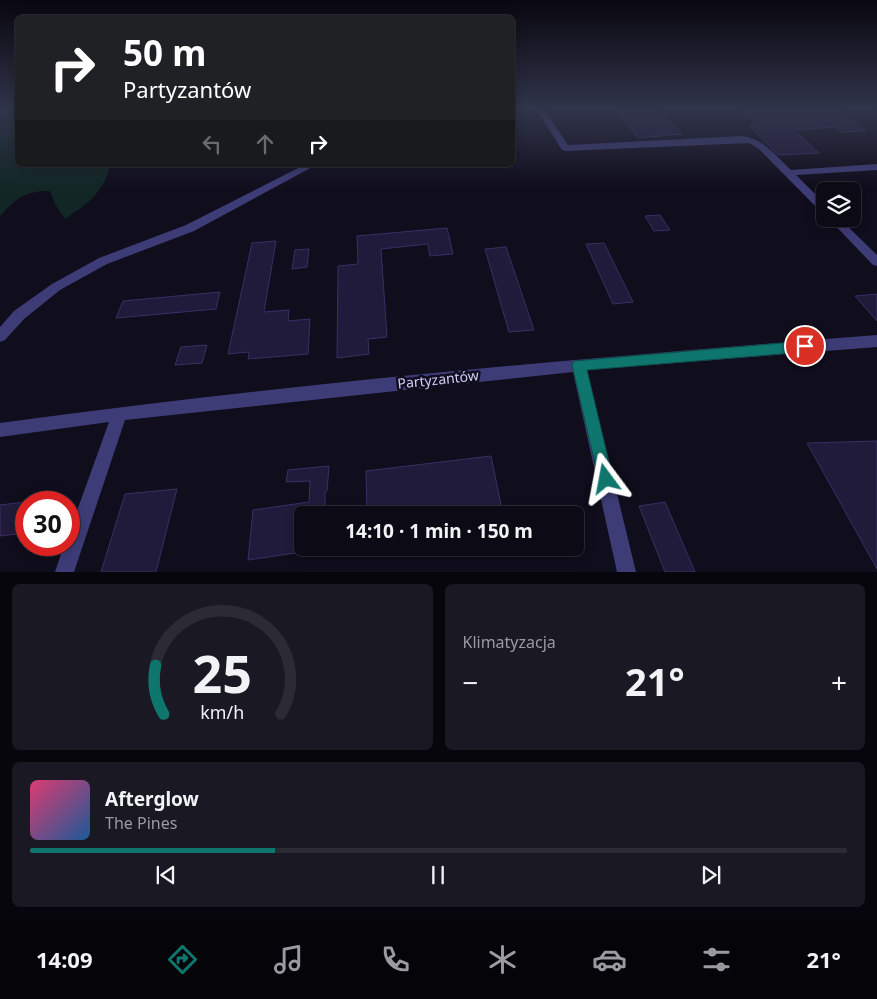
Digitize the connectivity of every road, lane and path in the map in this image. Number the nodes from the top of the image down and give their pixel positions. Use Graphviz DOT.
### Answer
graph roads {
  1 [pos="558,136"];
  2 [pos="307,167"];
  3 [pos="877,167"];
  4 [pos="788,173"];
  5 [pos="816,201"];
  6 [pos="842,227"];
  7 [pos="877,262"];
  8 [pos="0,336"];
  9 [pos="877,341"];
  10 [pos="579,365"];
  11 [pos="120,413"];
  12 [pos="0,430"];
  13 [pos="64,572"];
  14 [pos="627,572"];
  1 -- 4 [label="street"];
  2 -- 8 [label="street"];
  3 -- 4 [label="street"];
  4 -- 5 [label="street"];
  6 -- 7 [label="street"];
  9 -- 10 [label="street, Partyzantów"];
  10 -- 11 [label="street, Partyzantów"];
  10 -- 14 [label="street"];
  11 -- 12 [label="street, Partyzantów"];
  11 -- 13 [label="street"];
}
